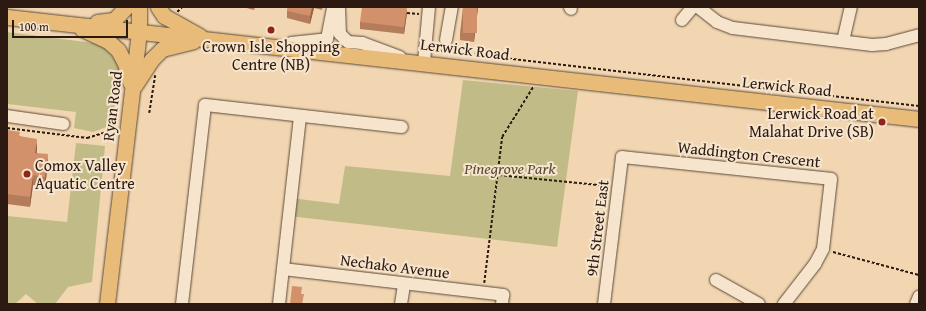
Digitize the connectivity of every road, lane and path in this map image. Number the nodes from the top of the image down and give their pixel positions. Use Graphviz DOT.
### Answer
graph roads {
  1 [pos="126,7"];
  2 [pos="139,7"];
  3 [pos="147,7"];
  4 [pos="158,7"];
  5 [pos="334,7"];
  6 [pos="340,7"];
  7 [pos="452,7"];
  8 [pos="693,7"];
  9 [pos="698,7"];
  10 [pos="851,7"];
  11 [pos="425,11"];
  12 [pos="399,12"];
  13 [pos="7,17"];
  14 [pos="682,20"];
  15 [pos="72,25"];
  16 [pos="139,31"];
  17 [pos="919,35"];
  18 [pos="204,38"];
  19 [pos="446,40"];
  20 [pos="843,41"];
  21 [pos="253,44"];
  22 [pos="420,57"];
  23 [pos="155,74"];
  24 [pos="533,87"];
  25 [pos="132,91"];
  26 [pos="919,106"];
  27 [pos="149,113"];
  28 [pos="7,116"];
  29 [pos="300,116"];
  30 [pos="919,118"];
  31 [pos="63,124"];
  32 [pos="402,127"];
  33 [pos="622,156"];
  34 [pos="498,175"];
  35 [pos="618,188"];
  36 [pos="823,249"];
  37 [pos="283,269"];
  38 [pos="919,275"];
  39 [pos="716,280"];
  40 [pos="404,284"];
  41 [pos="482,293"];
  42 [pos="919,297"];
  43 [pos="502,299"];
  44 [pos="107,304"];
  45 [pos="182,304"];
  46 [pos="279,304"];
  47 [pos="401,304"];
  48 [pos="604,304"];
  49 [pos="759,304"];
  50 [pos="784,304"];
  51 [pos="916,304"];
  1 -- 15 [label="main road"];
  2 -- 16 [label="main road, Ryan Road"];
  3 -- 16 [label="main road, Ryan Road"];
  4 -- 18 [label="main road"];
  5 -- 21 [label="street"];
  6 -- 22 [label="street"];
  7 -- 19 [label="street"];
  8 -- 14 [label="street"];
  9 -- 20 [label="street"];
  10 -- 20 [label="street"];
  11 -- 12 [label="path"];
  11 -- 22 [label="street"];
  13 -- 15 [label="main road, Lerwick Road"];
  15 -- 16 [label="main road, Lerwick Road"];
  15 -- 25 [label="main road"];
  16 -- 18 [label="main road, Lerwick Road"];
  16 -- 25 [label="main road, Ryan Road"];
  17 -- 20 [label="street"];
  18 -- 21 [label="main road, Lerwick Road"];
  18 -- 25 [label="main road"];
  21 -- 22 [label="main road, Lerwick Road"];
  22 -- 26 [label="path"];
  22 -- 30 [label="main road, Lerwick Road"];
  23 -- 27 [label="path"];
  24 -- 34 [label="path"];
  25 -- 44 [label="main road, Ryan Road"];
  28 -- 31 [label="street"];
  29 -- 32 [label="street"];
  29 -- 37 [label="street"];
  29 -- 45 [label="street"];
  33 -- 35 [label="street, 9th Street East"];
  33 -- 36 [label="street, Waddington Crescent"];
  34 -- 35 [label="path"];
  34 -- 41 [label="path"];
  35 -- 48 [label="street, 9th Street East"];
  36 -- 38 [label="path"];
  36 -- 50 [label="street, Waddington Crescent"];
  37 -- 40 [label="street, Nechako Avenue"];
  37 -- 46 [label="street"];
  39 -- 49 [label="street"];
  40 -- 41 [label="street, Nechako Avenue"];
  40 -- 47 [label="street"];
  41 -- 43 [label="street, Nechako Avenue"];
  42 -- 51 [label="street"];
}
